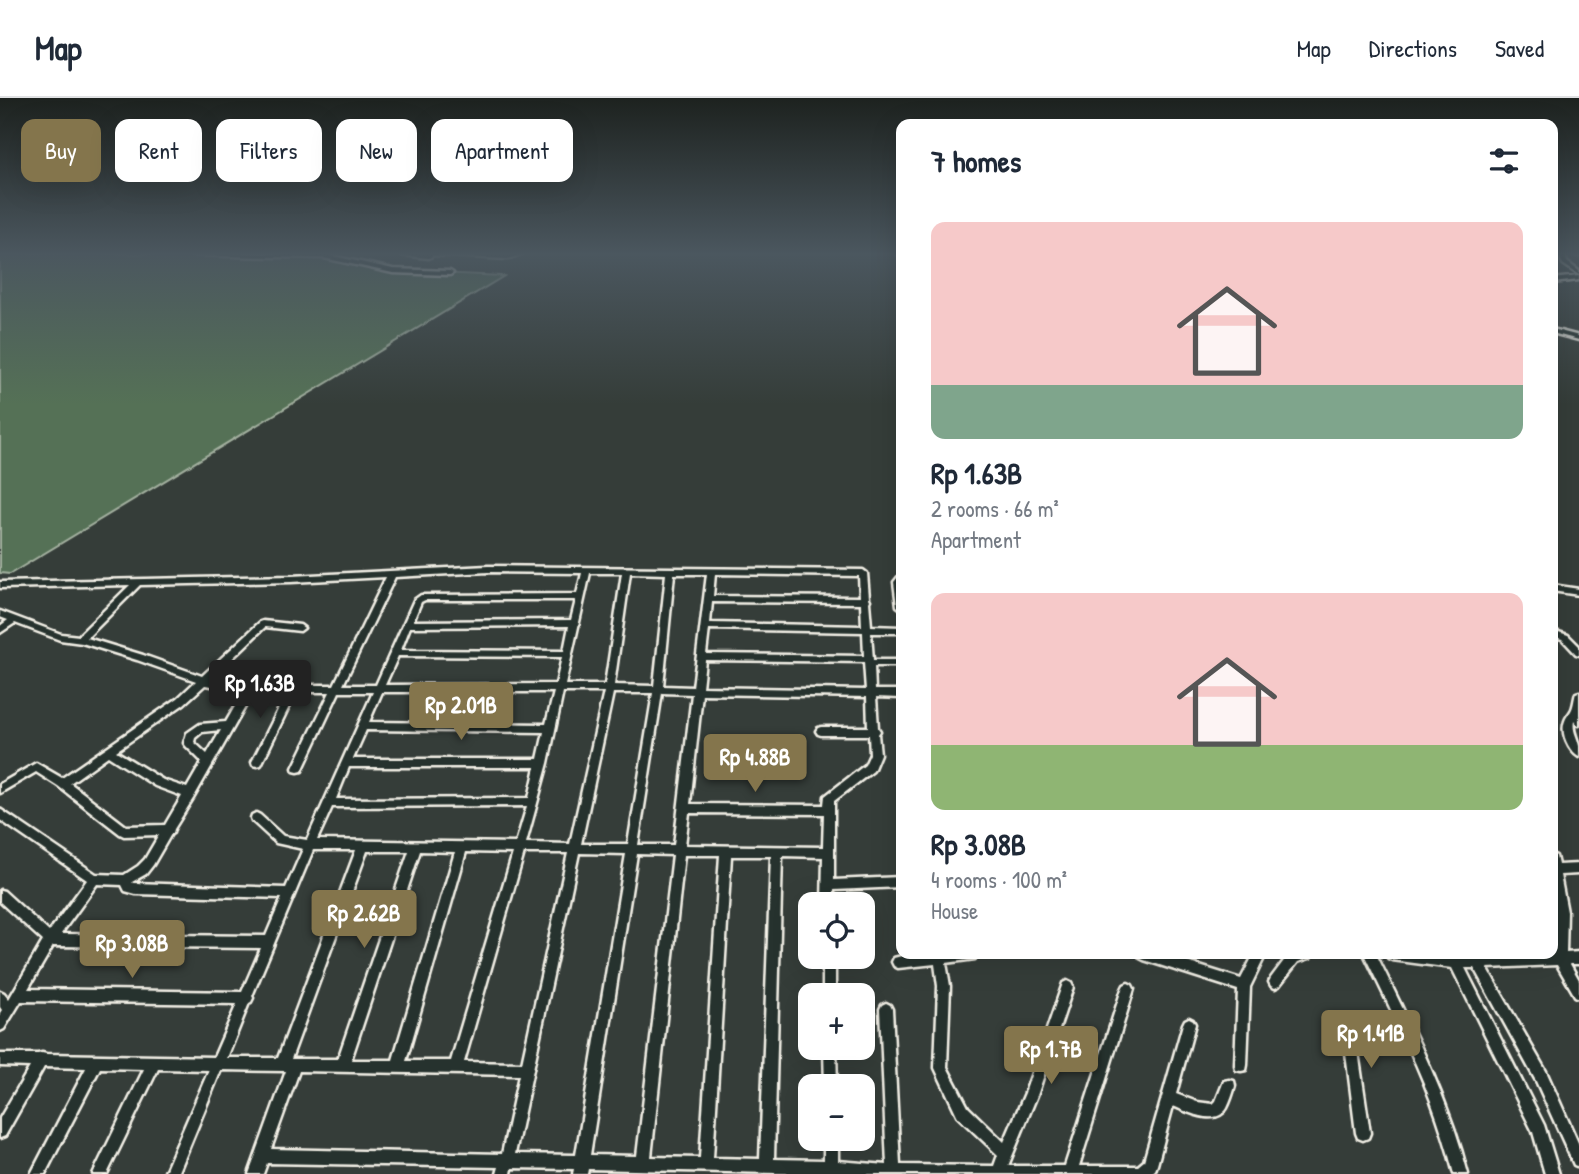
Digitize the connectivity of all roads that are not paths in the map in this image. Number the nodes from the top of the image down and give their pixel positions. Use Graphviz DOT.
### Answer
graph roads {
  1 [pos="1558,333"];
  2 [pos="1579,338"];
  3 [pos="587,569"];
  4 [pos="670,572"];
  5 [pos="626,573"];
  6 [pos="711,573"];
  7 [pos="391,576"];
  8 [pos="136,584"];
  9 [pos="0,585"];
  10 [pos="1558,589"];
  11 [pos="1578,594"];
  12 [pos="580,597"];
  13 [pos="709,598"];
  14 [pos="866,600"];
  15 [pos="0,614"];
  16 [pos="15,620"];
  17 [pos="573,623"];
  18 [pos="407,624"];
  19 [pos="706,626"];
  20 [pos="300,628"];
  21 [pos="867,629"];
  22 [pos="0,630"];
  23 [pos="896,631"];
  24 [pos="1558,634"];
  25 [pos="82,640"];
  26 [pos="1579,652"];
  27 [pos="394,653"];
  28 [pos="568,654"];
  29 [pos="701,657"];
  30 [pos="869,661"];
  31 [pos="896,663"];
  32 [pos="205,681"];
  33 [pos="560,688"];
  34 [pos="250,689"];
  35 [pos="379,689"];
  36 [pos="335,690"];
  37 [pos="609,690"];
  38 [pos="658,690"];
  39 [pos="698,690"];
  40 [pos="292,691"];
  41 [pos="873,694"];
  42 [pos="896,694"];
  43 [pos="1579,696"];
  44 [pos="1578,717"];
  45 [pos="228,726"];
  46 [pos="362,726"];
  47 [pos="551,728"];
  48 [pos="875,731"];
  49 [pos="821,732"];
  50 [pos="109,752"];
  51 [pos="1579,753"];
  52 [pos="208,761"];
  53 [pos="257,762"];
  54 [pos="346,763"];
  55 [pos="543,763"];
  56 [pos="298,768"];
  57 [pos="62,783"];
  58 [pos="0,789"];
  59 [pos="190,794"];
  60 [pos="329,803"];
  61 [pos="533,803"];
  62 [pos="683,808"];
  63 [pos="827,810"];
  64 [pos="0,814"];
  65 [pos="257,818"];
  66 [pos="169,830"];
  67 [pos="310,845"];
  68 [pos="363,846"];
  69 [pos="416,847"];
  70 [pos="461,848"];
  71 [pos="521,848"];
  72 [pos="576,848"];
  73 [pos="632,849"];
  74 [pos="678,850"];
  75 [pos="726,850"];
  76 [pos="777,851"];
  77 [pos="828,852"];
  78 [pos="1558,865"];
  79 [pos="1579,869"];
  80 [pos="94,879"];
  81 [pos="125,880"];
  82 [pos="896,882"];
  83 [pos="828,885"];
  84 [pos="1558,891"];
  85 [pos="828,892"];
  86 [pos="290,893"];
  87 [pos="0,895"];
  88 [pos="50,940"];
  89 [pos="268,942"];
  90 [pos="1560,958"];
  91 [pos="1579,958"];
  92 [pos="923,959"];
  93 [pos="940,959"];
  94 [pos="1160,959"];
  95 [pos="1258,959"];
  96 [pos="1294,959"];
  97 [pos="1372,959"];
  98 [pos="1455,959"];
  99 [pos="1478,959"];
  100 [pos="898,962"];
  101 [pos="1275,982"];
  102 [pos="1244,986"];
  103 [pos="1067,987"];
  104 [pos="1128,989"];
  105 [pos="1579,992"];
  106 [pos="18,995"];
  107 [pos="0,998"];
  108 [pos="247,998"];
  109 [pos="9,1009"];
  110 [pos="886,1009"];
  111 [pos="1403,1023"];
  112 [pos="1189,1024"];
  113 [pos="0,1025"];
  114 [pos="42,1059"];
  115 [pos="0,1060"];
  116 [pos="96,1062"];
  117 [pos="154,1063"];
  118 [pos="218,1064"];
  119 [pos="289,1064"];
  120 [pos="343,1064"];
  121 [pos="1241,1065"];
  122 [pos="398,1066"];
  123 [pos="456,1067"];
  124 [pos="524,1069"];
  125 [pos="1229,1086"];
  126 [pos="1168,1097"];
  127 [pos="0,1130"];
  128 [pos="1363,1133"];
  129 [pos="831,1151"];
  130 [pos="1006,1153"];
  131 [pos="262,1156"];
  132 [pos="1579,1160"];
  133 [pos="643,1163"];
  134 [pos="706,1164"];
  135 [pos="767,1166"];
  136 [pos="505,1167"];
  137 [pos="581,1168"];
  138 [pos="999,1170"];
  139 [pos="831,1171"];
  140 [pos="954,1172"];
  141 [pos="1070,1172"];
  142 [pos="894,1173"];
  143 [pos="37,1174"];
  144 [pos="100,1174"];
  145 [pos="170,1174"];
  146 [pos="256,1174"];
  147 [pos="1087,1174"];
  148 [pos="1461,1174"];
  149 [pos="1552,1174"];
  1 -- 2 [label="street"];
  3 -- 5 [label="street"];
  3 -- 7 [label="street"];
  3 -- 12 [label="street"];
  4 -- 5 [label="street"];
  4 -- 6 [label="street"];
  4 -- 38 [label="street"];
  5 -- 37 [label="street"];
  6 -- 13 [label="street"];
  6 -- 14 [label="street"];
  7 -- 8 [label="street"];
  7 -- 36 [label="street"];
  8 -- 9 [label="street"];
  8 -- 25 [label="street"];
  10 -- 11 [label="street"];
  12 -- 17 [label="street"];
  12 -- 18 [label="street"];
  13 -- 14 [label="street"];
  13 -- 19 [label="street"];
  14 -- 21 [label="street"];
  15 -- 16 [label="street"];
  16 -- 22 [label="street"];
  16 -- 25 [label="street"];
  17 -- 18 [label="street"];
  17 -- 28 [label="street"];
  18 -- 27 [label="street"];
  19 -- 21 [label="street"];
  19 -- 29 [label="street"];
  20 -- 32 [label="street"];
  21 -- 23 [label="street"];
  21 -- 30 [label="street"];
  24 -- 26 [label="street"];
  25 -- 32 [label="street"];
  27 -- 28 [label="street"];
  27 -- 35 [label="street"];
  28 -- 33 [label="street"];
  29 -- 30 [label="street"];
  29 -- 39 [label="street"];
  30 -- 31 [label="street"];
  30 -- 41 [label="street"];
  32 -- 34 [label="street"];
  32 -- 50 [label="street"];
  33 -- 35 [label="street"];
  33 -- 37 [label="street"];
  33 -- 47 [label="street"];
  34 -- 40 [label="street"];
  34 -- 45 [label="street"];
  35 -- 36 [label="street"];
  35 -- 46 [label="street"];
  36 -- 40 [label="street"];
  36 -- 56 [label="street"];
  37 -- 38 [label="street"];
  37 -- 72 [label="street"];
  38 -- 39 [label="street"];
  38 -- 73 [label="street"];
  39 -- 41 [label="street"];
  39 -- 62 [label="street"];
  40 -- 53 [label="street"];
  41 -- 42 [label="street"];
  41 -- 48 [label="street"];
  43 -- 44 [label="street"];
  44 -- 51 [label="street"];
  45 -- 52 [label="street"];
  45 -- 52 [label="street"];
  46 -- 47 [label="street"];
  46 -- 54 [label="street"];
  47 -- 55 [label="street"];
  48 -- 49 [label="street"];
  48 -- 63 [label="street"];
  50 -- 57 [label="street"];
  50 -- 59 [label="street"];
  52 -- 59 [label="street"];
  54 -- 55 [label="street"];
  54 -- 60 [label="street"];
  55 -- 61 [label="street"];
  57 -- 58 [label="street"];
  57 -- 66 [label="street"];
  59 -- 66 [label="street"];
  60 -- 61 [label="street"];
  60 -- 67 [label="street"];
  61 -- 71 [label="street"];
  62 -- 63 [label="street"];
  62 -- 74 [label="street"];
  63 -- 77 [label="street"];
  64 -- 80 [label="street"];
  65 -- 67 [label="street"];
  66 -- 81 [label="street"];
  67 -- 68 [label="street"];
  67 -- 86 [label="street"];
  68 -- 69 [label="street"];
  68 -- 119 [label="street"];
  69 -- 70 [label="street"];
  69 -- 120 [label="street"];
  70 -- 71 [label="street"];
  70 -- 122 [label="street"];
  71 -- 72 [label="street"];
  71 -- 123 [label="street"];
  72 -- 73 [label="street"];
  72 -- 124 [label="street"];
  73 -- 74 [label="street"];
  73 -- 137 [label="street"];
  74 -- 75 [label="street"];
  74 -- 133 [label="street"];
  75 -- 76 [label="street"];
  75 -- 134 [label="street"];
  76 -- 77 [label="street"];
  76 -- 135 [label="street"];
  77 -- 83 [label="street"];
  78 -- 79 [label="street"];
  80 -- 81 [label="street"];
  80 -- 88 [label="street"];
  81 -- 86 [label="street"];
  82 -- 83 [label="street"];
  83 -- 85 [label="street"];
  84 -- 90 [label="street"];
  86 -- 89 [label="street"];
  87 -- 88 [label="street"];
  88 -- 89 [label="street"];
  88 -- 106 [label="street"];
  89 -- 108 [label="street"];
  90 -- 91 [label="street"];
  90 -- 105 [label="street"];
  92 -- 100 [label="street"];
  93 -- 130 [label="street"];
  94 -- 102 [label="street"];
  95 -- 102 [label="street"];
  96 -- 101 [label="street"];
  97 -- 111 [label="street"];
  98 -- 149 [label="street"];
  99 -- 132 [label="street"];
  102 -- 121 [label="street"];
  103 -- 130 [label="street"];
  104 -- 141 [label="street"];
  106 -- 108 [label="street"];
  106 -- 109 [label="street"];
  107 -- 109 [label="street"];
  108 -- 118 [label="street"];
  109 -- 113 [label="street"];
  110 -- 142 [label="street"];
  111 -- 128 [label="street"];
  111 -- 148 [label="street"];
  112 -- 126 [label="street"];
  114 -- 115 [label="street"];
  114 -- 116 [label="street"];
  114 -- 127 [label="street"];
  116 -- 117 [label="street"];
  116 -- 143 [label="street"];
  117 -- 118 [label="street"];
  117 -- 144 [label="street"];
  118 -- 119 [label="street"];
  118 -- 145 [label="street"];
  119 -- 120 [label="street"];
  119 -- 131 [label="street"];
  120 -- 122 [label="street"];
  122 -- 123 [label="street"];
  123 -- 124 [label="street"];
  124 -- 136 [label="street"];
  125 -- 126 [label="street"];
  126 -- 147 [label="street"];
  129 -- 139 [label="street"];
  130 -- 138 [label="street"];
  131 -- 136 [label="street"];
  131 -- 146 [label="street"];
  133 -- 134 [label="street"];
  133 -- 137 [label="street"];
  134 -- 135 [label="street"];
  135 -- 139 [label="street"];
  136 -- 137 [label="street"];
  138 -- 140 [label="street"];
  138 -- 141 [label="street"];
  139 -- 142 [label="street"];
  140 -- 142 [label="street"];
  141 -- 147 [label="street"];
}
